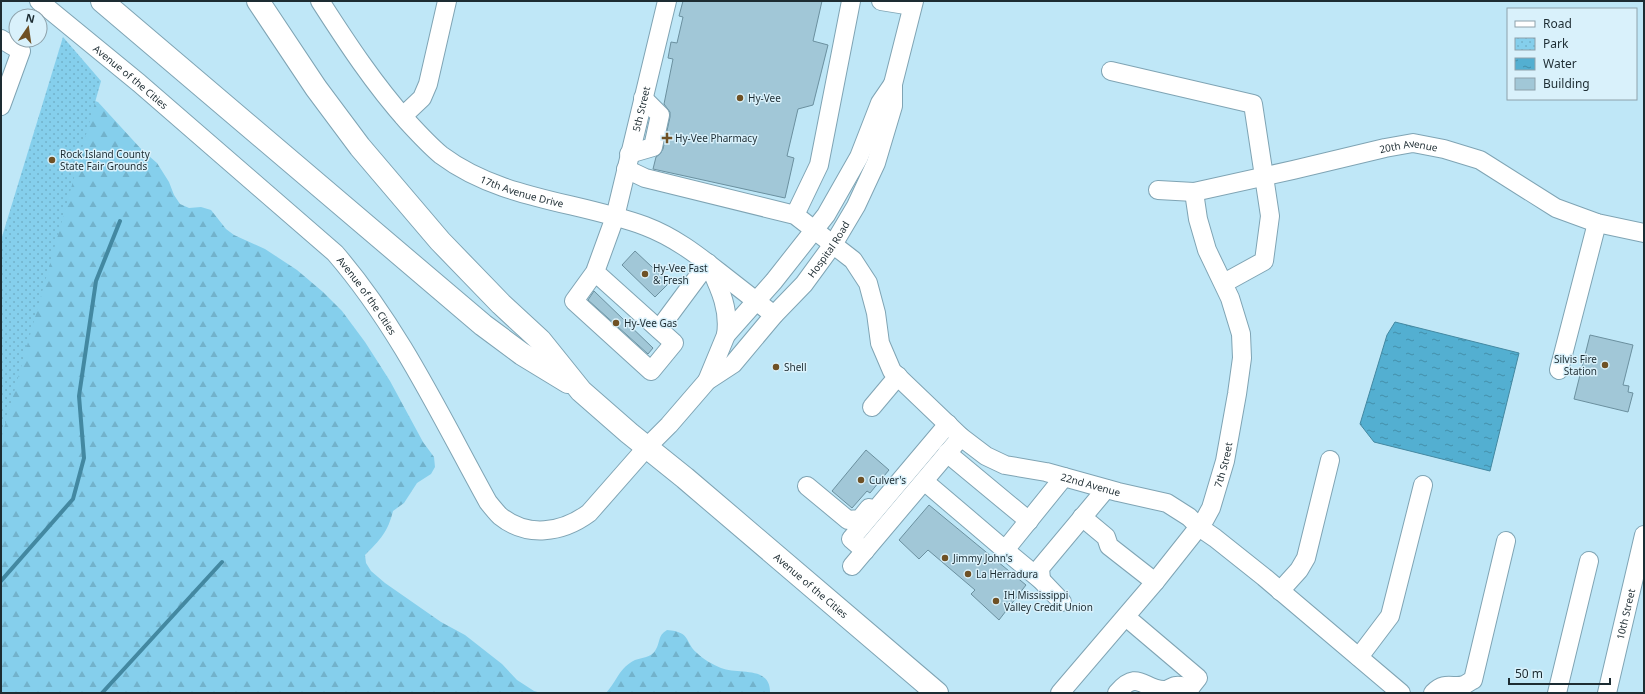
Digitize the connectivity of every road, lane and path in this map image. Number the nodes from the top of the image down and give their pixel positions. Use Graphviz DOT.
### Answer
graph roads {
  1 [pos="39,1"];
  2 [pos="102,1"];
  3 [pos="124,1"];
  4 [pos="258,1"];
  5 [pos="320,1"];
  6 [pos="447,1"];
  7 [pos="667,1"];
  8 [pos="851,1"];
  9 [pos="881,1"];
  10 [pos="913,3"];
  11 [pos="1,39"];
  12 [pos="1111,71"];
  13 [pos="6,73"];
  14 [pos="893,84"];
  15 [pos="1,106"];
  16 [pos="403,116"];
  17 [pos="259,134"];
  18 [pos="628,162"];
  19 [pos="1264,176"];
  20 [pos="1158,190"];
  21 [pos="1194,192"];
  22 [pos="795,215"];
  23 [pos="615,216"];
  24 [pos="1597,223"];
  25 [pos="816,230"];
  26 [pos="1644,233"];
  27 [pos="834,244"];
  28 [pos="708,263"];
  29 [pos="595,272"];
  30 [pos="1224,283"];
  31 [pos="756,301"];
  32 [pos="774,315"];
  33 [pos="659,329"];
  34 [pos="726,335"];
  35 [pos="1559,370"];
  36 [pos="898,376"];
  37 [pos="707,381"];
  38 [pos="582,390"];
  39 [pos="872,407"];
  40 [pos="948,424"];
  41 [pos="961,437"];
  42 [pos="647,447"];
  43 [pos="926,450"];
  44 [pos="947,453"];
  45 [pos="1330,460"];
  46 [pos="1064,477"];
  47 [pos="924,481"];
  48 [pos="1423,485"];
  49 [pos="806,486"];
  50 [pos="1106,489"];
  51 [pos="709,498"];
  52 [pos="1082,517"];
  53 [pos="1029,520"];
  54 [pos="1199,527"];
  55 [pos="1644,535"];
  56 [pos="1506,541"];
  57 [pos="865,550"];
  58 [pos="1004,550"];
  59 [pos="1589,561"];
  60 [pos="852,566"];
  61 [pos="1041,580"];
  62 [pos="1155,582"];
  63 [pos="1280,591"];
  64 [pos="1062,602"];
  65 [pos="1126,616"];
  66 [pos="853,621"];
  67 [pos="1359,657"];
  68 [pos="1189,690"];
  69 [pos="937,693"];
  70 [pos="1060,693"];
  71 [pos="1117,693"];
  72 [pos="1401,693"];
  73 [pos="1433,693"];
  74 [pos="1557,693"];
  75 [pos="1606,693"];
  1 -- 42 [label="street, Avenue of the Cities"];
  2 -- 17 [label="main road, Avenue of the Cities"];
  3 -- 17 [label="main road, Avenue of the Cities"];
  4 -- 38 [label="main road, Avenue of the Cities"];
  5 -- 16 [label="street, 17th Avenue Drive"];
  6 -- 16 [label="street"];
  7 -- 18 [label="street, 5th Street"];
  8 -- 22 [label="street"];
  9 -- 10 [label="street"];
  10 -- 14 [label="street, Hospital Road"];
  11 -- 13 [label="street"];
  12 -- 19 [label="street"];
  13 -- 15 [label="street"];
  14 -- 25 [label="street, Hospital Road"];
  14 -- 27 [label="street, Hospital Road"];
  16 -- 23 [label="street, 17th Avenue Drive"];
  17 -- 38 [label="main road, Avenue of the Cities"];
  18 -- 22 [label="street"];
  18 -- 23 [label="street, 5th Street"];
  19 -- 21 [label="street, 20th Avenue"];
  19 -- 24 [label="street, 20th Avenue"];
  19 -- 30 [label="street"];
  20 -- 21 [label="street, 20th Avenue"];
  21 -- 30 [label="street, 7th Street"];
  22 -- 25 [label="street, 22nd Avenue"];
  23 -- 28 [label="street, 17th Avenue Drive"];
  23 -- 29 [label="street, 5th Street"];
  24 -- 26 [label="street, 20th Avenue"];
  24 -- 35 [label="street"];
  25 -- 27 [label="street, 22nd Avenue"];
  25 -- 31 [label="street, Hospital Road"];
  27 -- 32 [label="street, Hospital Road"];
  27 -- 36 [label="street, 22nd Avenue"];
  28 -- 31 [label="street, 17th Avenue Drive"];
  28 -- 33 [label="street"];
  28 -- 34 [label="street"];
  29 -- 33 [label="street"];
  29 -- 33 [label="street, 5th Street"];
  30 -- 54 [label="street, 7th Street"];
  31 -- 32 [label="street, 17th Avenue Drive"];
  31 -- 34 [label="street, Hospital Road"];
  32 -- 37 [label="street, Hospital Road"];
  34 -- 37 [label="street, Hospital Road"];
  36 -- 39 [label="street"];
  36 -- 40 [label="street, 22nd Avenue"];
  37 -- 42 [label="street, Hospital Road"];
  38 -- 42 [label="main road, Avenue of the Cities"];
  40 -- 41 [label="street, 22nd Avenue"];
  40 -- 43 [label="street"];
  41 -- 44 [label="street"];
  41 -- 46 [label="street, 22nd Avenue"];
  42 -- 51 [label="main road, Avenue of the Cities"];
  43 -- 49 [label="street"];
  43 -- 57 [label="street"];
  44 -- 47 [label="street"];
  44 -- 53 [label="street"];
  45 -- 63 [label="street"];
  46 -- 50 [label="street, 22nd Avenue"];
  46 -- 53 [label="street"];
  47 -- 57 [label="street"];
  47 -- 58 [label="street"];
  48 -- 67 [label="street"];
  50 -- 52 [label="street"];
  50 -- 54 [label="street, 22nd Avenue"];
  51 -- 66 [label="main road, Avenue of the Cities"];
  51 -- 69 [label="main road, Avenue of the Cities"];
  52 -- 61 [label="street"];
  52 -- 62 [label="street"];
  53 -- 58 [label="street"];
  54 -- 62 [label="street, 7th Street"];
  54 -- 63 [label="street, 22nd Avenue"];
  55 -- 75 [label="street, 10th Street"];
  56 -- 73 [label="street"];
  57 -- 60 [label="street"];
  58 -- 61 [label="street"];
  59 -- 74 [label="street"];
  61 -- 64 [label="street"];
  62 -- 65 [label="street, 7th Street"];
  63 -- 67 [label="street, 22nd Avenue"];
  65 -- 68 [label="street"];
  65 -- 70 [label="street, 7th Street"];
  67 -- 72 [label="street, 22nd Avenue"];
  68 -- 71 [label="street"];
}
